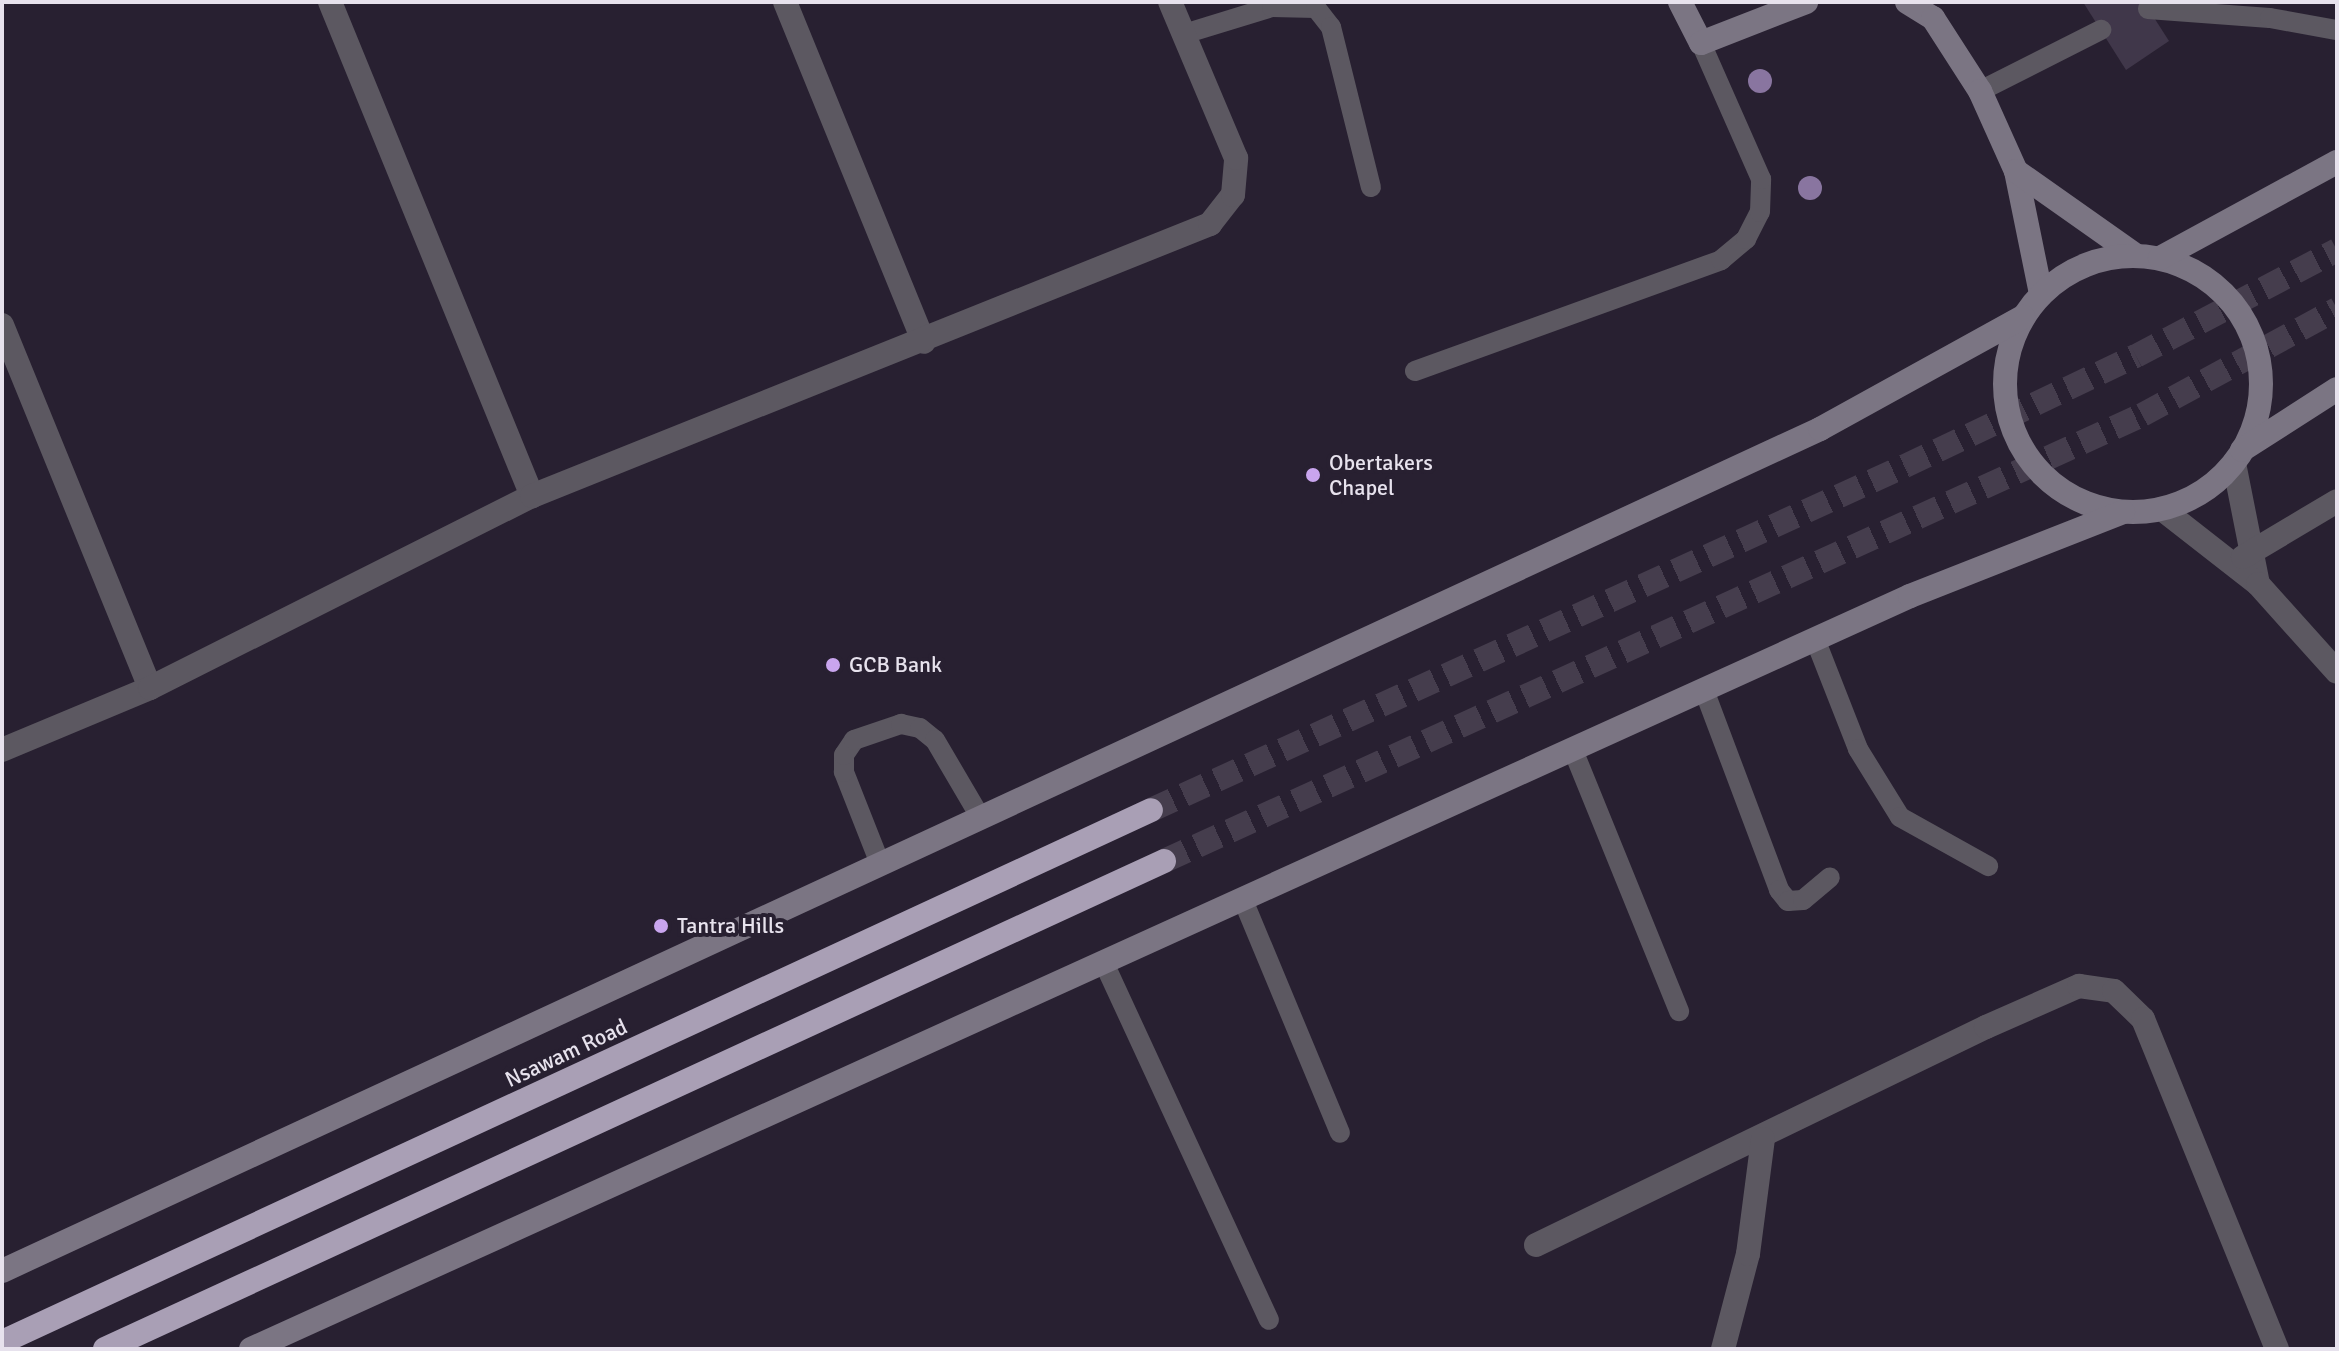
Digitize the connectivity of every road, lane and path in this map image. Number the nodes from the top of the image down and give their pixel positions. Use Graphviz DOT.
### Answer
graph roads {
  1 [pos="330,2"];
  2 [pos="785,2"];
  3 [pos="1170,2"];
  4 [pos="1680,2"];
  5 [pos="1806,2"];
  6 [pos="1907,2"];
  7 [pos="2148,9"];
  8 [pos="2101,30"];
  9 [pos="2337,30"];
  10 [pos="1184,34"];
  11 [pos="1701,43"];
  12 [pos="1980,91"];
  13 [pos="2337,162"];
  14 [pos="2016,171"];
  15 [pos="1371,187"];
  16 [pos="2135,255"];
  17 [pos="2160,258"];
  18 [pos="2041,294"];
  19 [pos="2023,317"];
  20 [pos="2,325"];
  21 [pos="924,342"];
  22 [pos="1415,371"];
  23 [pos="2337,389"];
  24 [pos="2238,456"];
  25 [pos="532,496"];
  26 [pos="2337,501"];
  27 [pos="2162,509"];
  28 [pos="2123,512"];
  29 [pos="2254,552"];
  30 [pos="2232,563"];
  31 [pos="2258,584"];
  32 [pos="1815,639"];
  33 [pos="2337,672"];
  34 [pos="150,688"];
  35 [pos="1704,690"];
  36 [pos="2,750"];
  37 [pos="1573,750"];
  38 [pos="1151,810"];
  39 [pos="979,815"];
  40 [pos="879,861"];
  41 [pos="1164,861"];
  42 [pos="1988,866"];
  43 [pos="1830,877"];
  44 [pos="1243,900"];
  45 [pos="1104,963"];
  46 [pos="1679,1011"];
  47 [pos="1340,1133"];
  48 [pos="1763,1139"];
  49 [pos="1536,1245"];
  50 [pos="2,1271"];
  51 [pos="1269,1320"];
  52 [pos="2,1342"];
  53 [pos="105,1349"];
  54 [pos="251,1349"];
  55 [pos="1723,1349"];
  56 [pos="2277,1349"];
  1 -- 25 [label="street"];
  2 -- 21 [label="street"];
  3 -- 10 [label="street"];
  4 -- 11 [label="main road"];
  5 -- 11 [label="main road"];
  6 -- 12 [label="main road"];
  7 -- 9 [label="lane"];
  8 -- 12 [label="lane"];
  10 -- 15 [label="lane"];
  10 -- 21 [label="street"];
  11 -- 22 [label="lane"];
  12 -- 14 [label="main road"];
  13 -- 17 [label="main road"];
  14 -- 16 [label="main road"];
  14 -- 18 [label="main road"];
  16 -- 17 [label="main road"];
  16 -- 18 [label="main road"];
  17 -- 24 [label="main road"];
  18 -- 19 [label="main road"];
  19 -- 28 [label="main road"];
  19 -- 39 [label="main road"];
  20 -- 34 [label="street"];
  21 -- 25 [label="street"];
  23 -- 24 [label="main road"];
  24 -- 27 [label="main road"];
  24 -- 29 [label="street"];
  25 -- 34 [label="street"];
  26 -- 29 [label="street"];
  27 -- 28 [label="main road"];
  27 -- 30 [label="street"];
  28 -- 32 [label="main road"];
  29 -- 30 [label="street"];
  29 -- 31 [label="street"];
  30 -- 31 [label="street"];
  31 -- 33 [label="street"];
  32 -- 35 [label="main road"];
  32 -- 42 [label="lane"];
  34 -- 36 [label="street"];
  35 -- 37 [label="main road"];
  35 -- 43 [label="lane"];
  37 -- 44 [label="main road"];
  37 -- 46 [label="lane"];
  38 -- 52 [label="highway, Nsawam Road"];
  39 -- 40 [label="main road"];
  39 -- 40 [label="lane"];
  40 -- 50 [label="main road"];
  41 -- 53 [label="highway"];
  44 -- 45 [label="main road"];
  44 -- 47 [label="lane"];
  45 -- 51 [label="lane"];
  45 -- 54 [label="main road"];
  48 -- 49 [label="street"];
  48 -- 55 [label="street"];
  48 -- 56 [label="street"];
}
